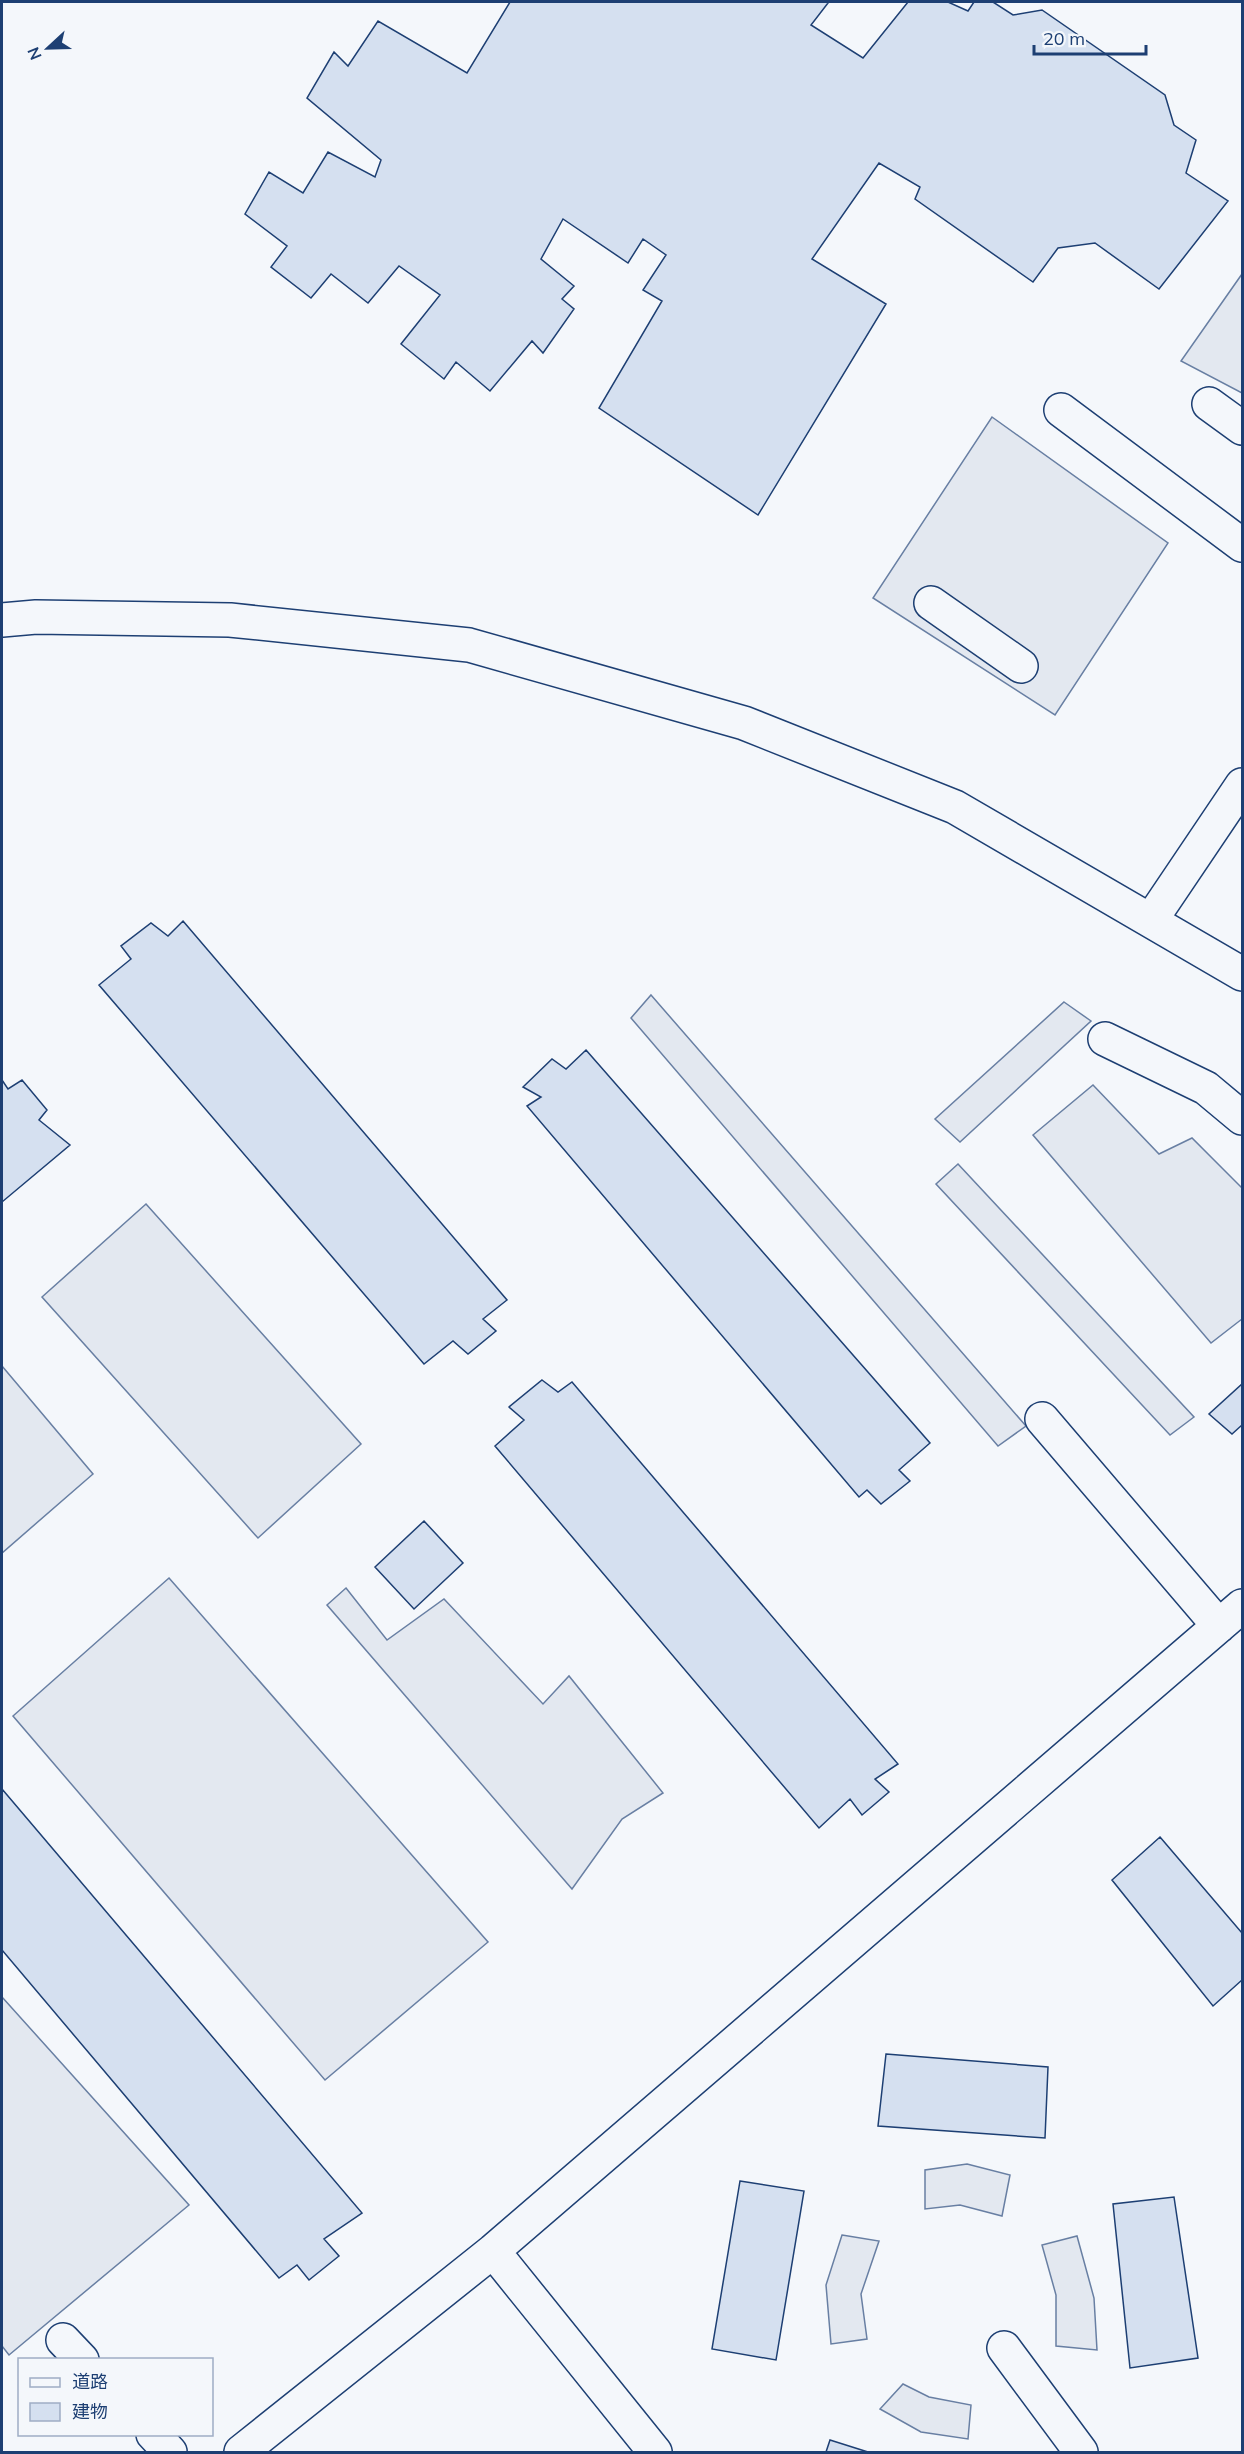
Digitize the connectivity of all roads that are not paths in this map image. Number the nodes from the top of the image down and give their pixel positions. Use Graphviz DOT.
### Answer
graph roads {
  1 [pos="1209,404"];
  2 [pos="1061,410"];
  3 [pos="1242,428"];
  4 [pos="1242,545"];
  5 [pos="931,603"];
  6 [pos="2,620"];
  7 [pos="1021,666"];
  8 [pos="1242,784"];
  9 [pos="1150,920"];
  10 [pos="1242,974"];
  11 [pos="1105,1039"];
  12 [pos="1242,1118"];
  13 [pos="1042,1419"];
  14 [pos="1231,1616"];
  15 [pos="492,2251"];
  16 [pos="1004,2348"];
  17 [pos="155,2436"];
  18 [pos="170,2452"];
  19 [pos="241,2452"];
  20 [pos="655,2452"];
  21 [pos="1081,2452"];
  1 -- 3 [label="street"];
  2 -- 4 [label="street"];
  5 -- 7 [label="street"];
  6 -- 9 [label="street"];
  8 -- 9 [label="street"];
  9 -- 10 [label="street"];
  11 -- 12 [label="street"];
  13 -- 14 [label="street"];
  14 -- 15 [label="street"];
  15 -- 19 [label="street"];
  15 -- 20 [label="street"];
  16 -- 21 [label="street"];
  17 -- 18 [label="street"];
}
